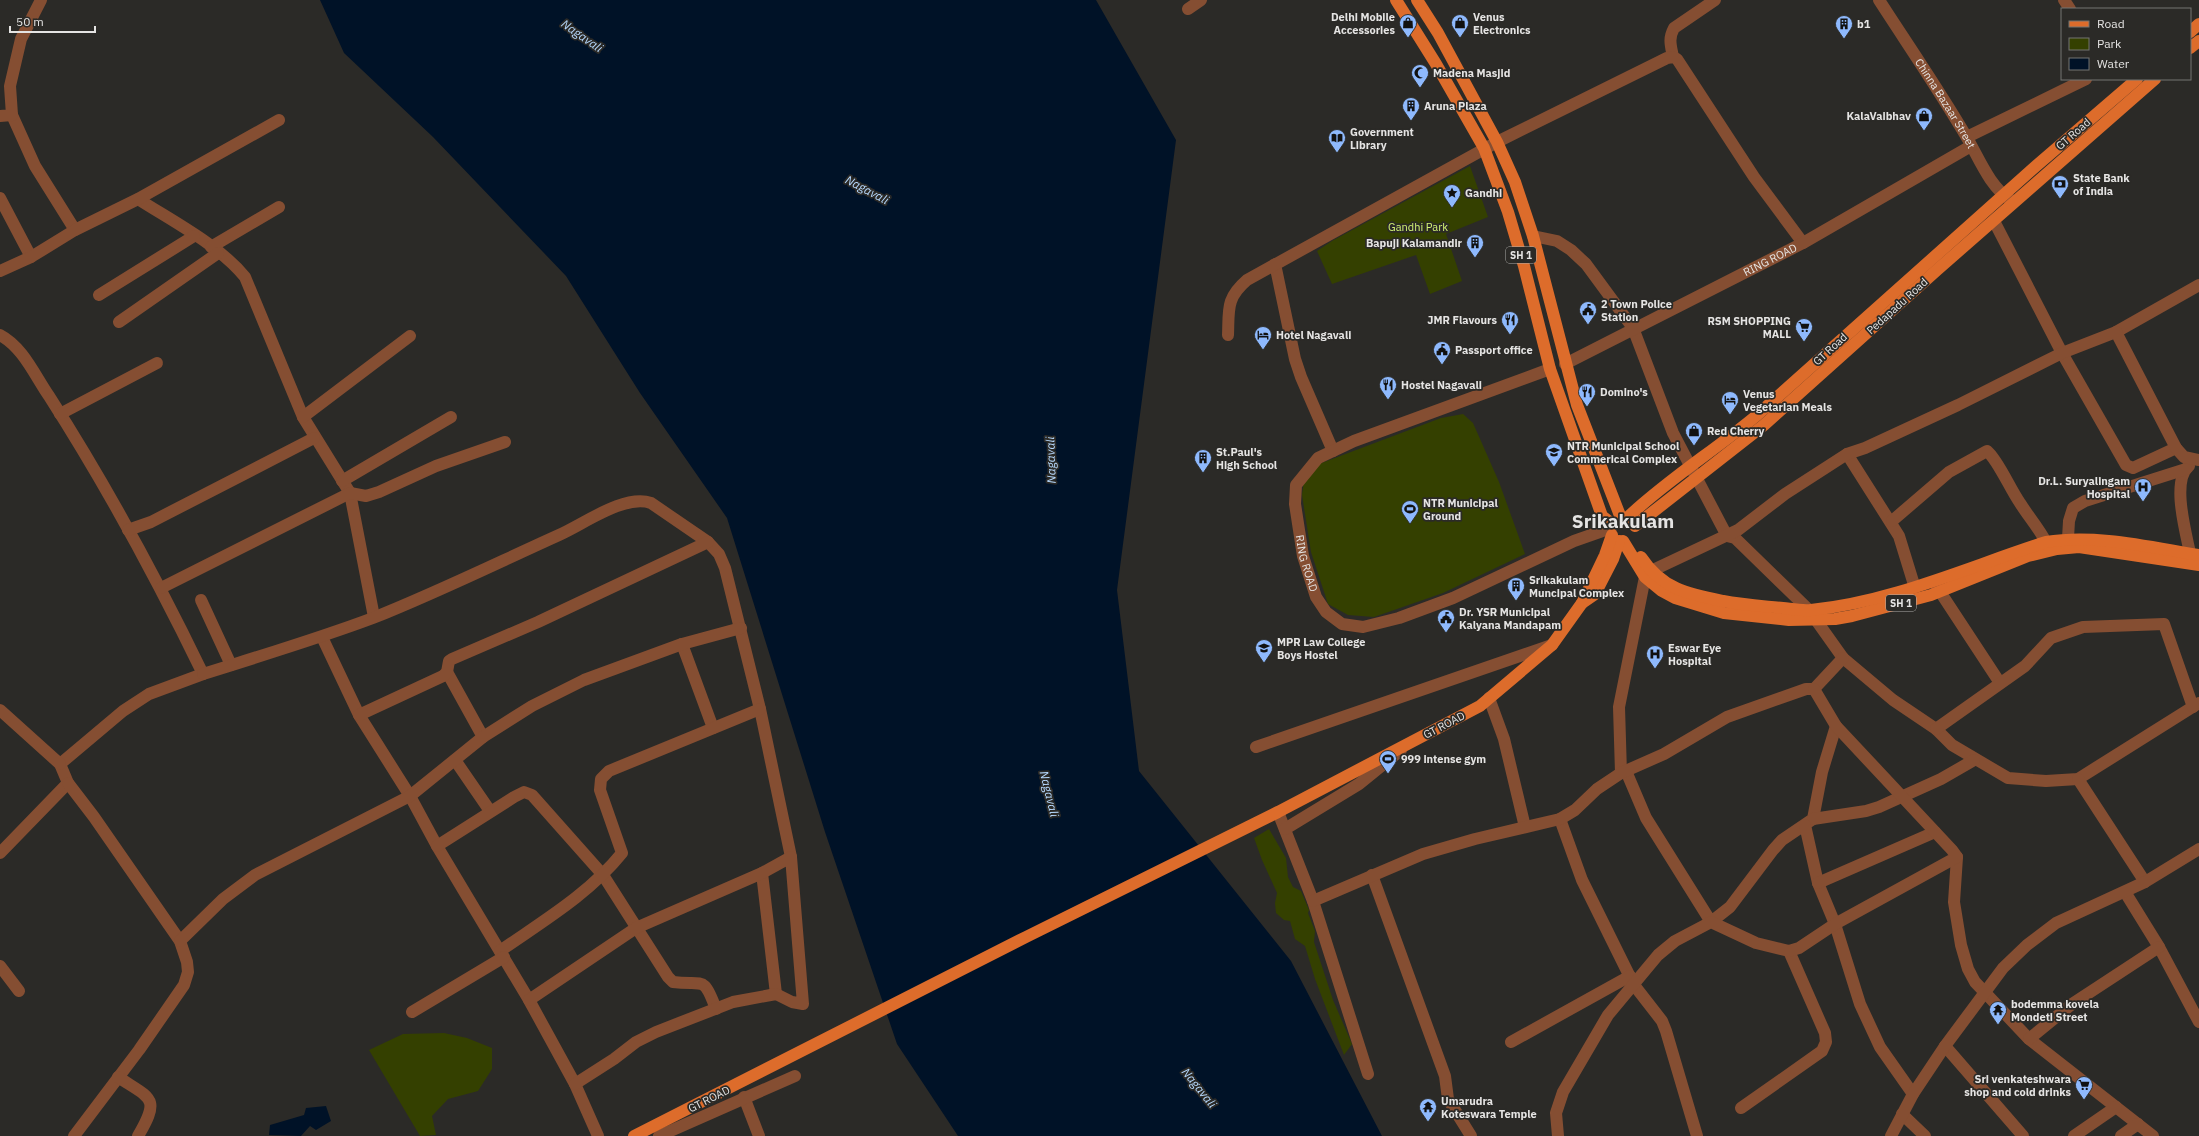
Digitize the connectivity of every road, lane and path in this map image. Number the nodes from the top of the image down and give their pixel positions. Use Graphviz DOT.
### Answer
graph roads {
  1 [pos="41,0"];
  2 [pos="1201,0"];
  3 [pos="1396,0"];
  4 [pos="1417,0"];
  5 [pos="1715,0"];
  6 [pos="1879,0"];
  7 [pos="1188,9"];
  8 [pos="2199,24"];
  9 [pos="2191,31"];
  10 [pos="2199,41"];
  11 [pos="2191,47"];
  12 [pos="1673,57"];
  13 [pos="2084,80"];
  14 [pos="2136,80"];
  15 [pos="2154,80"];
  16 [pos="6,116"];
  17 [pos="279,120"];
  18 [pos="1497,142"];
  19 [pos="1969,142"];
  20 [pos="1484,148"];
  21 [pos="2004,196"];
  22 [pos="0,198"];
  23 [pos="138,199"];
  24 [pos="2016,202"];
  25 [pos="279,208"];
  26 [pos="1994,221"];
  27 [pos="75,230"];
  28 [pos="194,236"];
  29 [pos="1533,236"];
  30 [pos="1803,242"];
  31 [pos="215,250"];
  32 [pos="30,257"];
  33 [pos="1275,264"];
  34 [pos="0,271"];
  35 [pos="2199,285"];
  36 [pos="99,295"];
  37 [pos="119,322"];
  38 [pos="1633,328"];
  39 [pos="2116,332"];
  40 [pos="1228,334"];
  41 [pos="410,336"];
  42 [pos="3,340"];
  43 [pos="2062,353"];
  44 [pos="157,364"];
  45 [pos="1565,364"];
  46 [pos="1550,369"];
  47 [pos="60,414"];
  48 [pos="303,417"];
  49 [pos="451,418"];
  50 [pos="314,438"];
  51 [pos="504,442"];
  52 [pos="2176,448"];
  53 [pos="1333,451"];
  54 [pos="1847,454"];
  55 [pos="2198,460"];
  56 [pos="1692,465"];
  57 [pos="2186,468"];
  58 [pos="1698,478"];
  59 [pos="342,481"];
  60 [pos="350,493"];
  61 [pos="1892,521"];
  62 [pos="128,530"];
  63 [pos="1621,530"];
  64 [pos="1727,536"];
  65 [pos="2068,538"];
  66 [pos="708,542"];
  67 [pos="2046,542"];
  68 [pos="2194,554"];
  69 [pos="2199,565"];
  70 [pos="1648,574"];
  71 [pos="1936,586"];
  72 [pos="161,588"];
  73 [pos="1915,588"];
  74 [pos="202,600"];
  75 [pos="1812,615"];
  76 [pos="374,617"];
  77 [pos="741,628"];
  78 [pos="322,637"];
  79 [pos="682,644"];
  80 [pos="1552,644"];
  81 [pos="1843,658"];
  82 [pos="231,666"];
  83 [pos="447,672"];
  84 [pos="203,674"];
  85 [pos="2000,684"];
  86 [pos="1814,689"];
  87 [pos="1489,698"];
  88 [pos="2196,705"];
  89 [pos="760,709"];
  90 [pos="0,710"];
  91 [pos="359,715"];
  92 [pos="1836,726"];
  93 [pos="713,728"];
  94 [pos="1936,729"];
  95 [pos="483,737"];
  96 [pos="1410,743"];
  97 [pos="1256,747"];
  98 [pos="455,760"];
  99 [pos="1974,760"];
  100 [pos="60,764"];
  101 [pos="1624,772"];
  102 [pos="2078,779"];
  103 [pos="68,783"];
  104 [pos="410,796"];
  105 [pos="1902,796"];
  106 [pos="490,811"];
  107 [pos="1278,812"];
  108 [pos="1560,819"];
  109 [pos="1809,822"];
  110 [pos="1525,827"];
  111 [pos="1285,829"];
  112 [pos="1935,832"];
  113 [pos="437,846"];
  114 [pos="2199,849"];
  115 [pos="0,853"];
  116 [pos="791,857"];
  117 [pos="1957,857"];
  118 [pos="762,873"];
  119 [pos="603,875"];
  120 [pos="1372,875"];
  121 [pos="2145,882"];
  122 [pos="1818,883"];
  123 [pos="2125,892"];
  124 [pos="1312,901"];
  125 [pos="1711,922"];
  126 [pos="1835,924"];
  127 [pos="636,928"];
  128 [pos="180,941"];
  129 [pos="2159,947"];
  130 [pos="1789,951"];
  131 [pos="502,954"];
  132 [pos="0,966"];
  133 [pos="1632,981"];
  134 [pos="19,991"];
  135 [pos="1984,993"];
  136 [pos="776,994"];
  137 [pos="529,1000"];
  138 [pos="716,1010"];
  139 [pos="412,1012"];
  140 [pos="2199,1022"];
  141 [pos="2029,1039"];
  142 [pos="1511,1042"];
  143 [pos="1945,1046"];
  144 [pos="1368,1074"];
  145 [pos="794,1076"];
  146 [pos="118,1077"];
  147 [pos="575,1084"];
  148 [pos="1913,1094"];
  149 [pos="744,1097"];
  150 [pos="2116,1106"];
  151 [pos="1742,1108"];
  152 [pos="1902,1114"];
  153 [pos="2138,1124"];
  154 [pos="74,1136"];
  155 [pos="138,1136"];
  156 [pos="598,1136"];
  157 [pos="634,1136"];
  158 [pos="659,1136"];
  159 [pos="759,1136"];
  160 [pos="1470,1136"];
  161 [pos="1558,1136"];
  162 [pos="1697,1136"];
  163 [pos="1891,1136"];
  164 [pos="1926,1136"];
  165 [pos="2023,1136"];
  166 [pos="2074,1136"];
  167 [pos="2121,1136"];
  168 [pos="2153,1136"];
  1 -- 16 [label="street"];
  2 -- 7 [label="street"];
  3 -- 20 [label="main road, SH 1"];
  4 -- 18 [label="main road, SH 1"];
  5 -- 12 [label="street"];
  6 -- 19 [label="street, Chinna Bazaar Street"];
  8 -- 9 [label="main road"];
  10 -- 11 [label="main road"];
  12 -- 18 [label="street"];
  12 -- 30 [label="street"];
  13 -- 19 [label="street, RING ROAD"];
  14 -- 21 [label="main road, GT Road"];
  15 -- 24 [label="main road, Pedapadu Road"];
  16 -- 27 [label="street"];
  17 -- 23 [label="street"];
  18 -- 20 [label="street"];
  18 -- 29 [label="main road, SH 1"];
  19 -- 21 [label="street, Chinna Bazaar Street"];
  19 -- 30 [label="street, RING ROAD"];
  20 -- 33 [label="street"];
  20 -- 46 [label="main road, SH 1"];
  21 -- 24 [label="street"];
  21 -- 56 [label="main road, GT Road"];
  22 -- 32 [label="street"];
  23 -- 27 [label="street"];
  23 -- 28 [label="street"];
  24 -- 26 [label="main road, Pedapadu Road"];
  25 -- 31 [label="street"];
  26 -- 43 [label="street"];
  26 -- 58 [label="main road, Pedapadu Road"];
  27 -- 32 [label="street"];
  28 -- 31 [label="street"];
  28 -- 36 [label="street"];
  29 -- 38 [label="street"];
  29 -- 45 [label="main road, SH 1"];
  30 -- 38 [label="street, RING ROAD"];
  31 -- 37 [label="street"];
  31 -- 48 [label="street"];
  32 -- 34 [label="street"];
  33 -- 40 [label="street"];
  33 -- 53 [label="street"];
  35 -- 39 [label="street"];
  38 -- 45 [label="street, RING ROAD"];
  38 -- 56 [label="street"];
  39 -- 43 [label="street"];
  39 -- 52 [label="street"];
  41 -- 48 [label="street"];
  42 -- 47 [label="street"];
  43 -- 52 [label="street"];
  43 -- 54 [label="street"];
  44 -- 47 [label="street"];
  45 -- 63 [label="main road, SH 1"];
  46 -- 53 [label="street, RING ROAD"];
  46 -- 63 [label="main road, SH 1"];
  47 -- 62 [label="street"];
  48 -- 50 [label="street"];
  49 -- 59 [label="street"];
  50 -- 59 [label="street"];
  50 -- 62 [label="street"];
  51 -- 60 [label="street"];
  52 -- 55 [label="street"];
  53 -- 63 [label="street, RING ROAD"];
  54 -- 61 [label="street"];
  54 -- 64 [label="street"];
  55 -- 57 [label="street"];
  56 -- 58 [label="street"];
  56 -- 63 [label="main road, GT Road"];
  57 -- 65 [label="street"];
  57 -- 68 [label="street"];
  58 -- 63 [label="main road, Pedapadu Road"];
  58 -- 64 [label="street"];
  59 -- 60 [label="street"];
  60 -- 72 [label="street"];
  60 -- 76 [label="street"];
  61 -- 67 [label="street"];
  61 -- 73 [label="street"];
  62 -- 72 [label="street"];
  63 -- 70 [label="main road, SH 1"];
  63 -- 80 [label="main road, GT ROAD"];
  64 -- 70 [label="street"];
  64 -- 75 [label="street"];
  65 -- 67 [label="main road, SH 1"];
  65 -- 68 [label="main road, SH 1"];
  66 -- 76 [label="street"];
  66 -- 77 [label="street"];
  66 -- 83 [label="street"];
  67 -- 71 [label="main road, SH 1"];
  69 -- 71 [label="main road, SH 1"];
  70 -- 75 [label="main road, SH 1"];
  70 -- 101 [label="street"];
  71 -- 73 [label="main road, SH 1"];
  71 -- 75 [label="main road, SH 1"];
  71 -- 85 [label="street"];
  72 -- 84 [label="street"];
  73 -- 75 [label="main road, SH 1"];
  74 -- 82 [label="street"];
  75 -- 81 [label="street"];
  76 -- 78 [label="street"];
  77 -- 79 [label="street"];
  77 -- 89 [label="street"];
  78 -- 82 [label="street"];
  78 -- 91 [label="street"];
  79 -- 93 [label="street"];
  79 -- 95 [label="street"];
  80 -- 87 [label="main road, GT ROAD"];
  80 -- 97 [label="street"];
  81 -- 86 [label="street"];
  81 -- 94 [label="street"];
  82 -- 84 [label="street"];
  83 -- 91 [label="street"];
  83 -- 95 [label="street"];
  84 -- 100 [label="street"];
  85 -- 88 [label="street"];
  85 -- 94 [label="street"];
  86 -- 92 [label="street"];
  86 -- 101 [label="street"];
  87 -- 96 [label="main road, GT ROAD"];
  87 -- 110 [label="street"];
  88 -- 102 [label="street"];
  89 -- 93 [label="street"];
  89 -- 116 [label="street"];
  90 -- 100 [label="street"];
  91 -- 104 [label="street"];
  92 -- 105 [label="street"];
  92 -- 109 [label="street"];
  93 -- 119 [label="street"];
  94 -- 99 [label="street"];
  95 -- 98 [label="street"];
  96 -- 107 [label="main road, GT ROAD"];
  96 -- 111 [label="street"];
  98 -- 104 [label="street"];
  98 -- 106 [label="street"];
  99 -- 102 [label="street"];
  99 -- 105 [label="street"];
  100 -- 103 [label="street"];
  101 -- 108 [label="street"];
  101 -- 125 [label="street"];
  102 -- 121 [label="street"];
  103 -- 115 [label="street"];
  103 -- 128 [label="street"];
  104 -- 113 [label="street"];
  104 -- 128 [label="street"];
  105 -- 109 [label="street"];
  105 -- 112 [label="street"];
  106 -- 113 [label="street"];
  106 -- 119 [label="street"];
  107 -- 111 [label="street"];
  107 -- 157 [label="main road, GT ROAD"];
  108 -- 110 [label="street"];
  108 -- 133 [label="street"];
  109 -- 122 [label="street"];
  109 -- 125 [label="street"];
  110 -- 120 [label="street"];
  111 -- 124 [label="street"];
  112 -- 117 [label="street"];
  112 -- 122 [label="street"];
  113 -- 131 [label="street"];
  114 -- 121 [label="street"];
  116 -- 118 [label="street"];
  116 -- 136 [label="street"];
  117 -- 126 [label="street"];
  117 -- 135 [label="street"];
  118 -- 127 [label="street"];
  118 -- 136 [label="street"];
  119 -- 127 [label="street"];
  119 -- 131 [label="street"];
  120 -- 124 [label="street"];
  120 -- 160 [label="street"];
  121 -- 123 [label="street"];
  122 -- 126 [label="street"];
  123 -- 129 [label="street"];
  123 -- 135 [label="street"];
  124 -- 144 [label="street"];
  125 -- 130 [label="street"];
  125 -- 133 [label="street"];
  126 -- 130 [label="street"];
  126 -- 148 [label="street"];
  127 -- 137 [label="street"];
  127 -- 138 [label="street"];
  128 -- 146 [label="street"];
  129 -- 140 [label="street"];
  129 -- 141 [label="street"];
  130 -- 151 [label="street"];
  131 -- 137 [label="street"];
  131 -- 139 [label="street"];
  132 -- 134 [label="street"];
  133 -- 142 [label="street"];
  133 -- 161 [label="street"];
  133 -- 162 [label="street"];
  135 -- 141 [label="street"];
  135 -- 143 [label="street"];
  136 -- 138 [label="street"];
  137 -- 147 [label="street"];
  138 -- 147 [label="street"];
  141 -- 150 [label="street"];
  143 -- 148 [label="street"];
  143 -- 165 [label="street"];
  145 -- 149 [label="street"];
  146 -- 154 [label="street"];
  146 -- 155 [label="street"];
  147 -- 156 [label="street"];
  148 -- 152 [label="street"];
  149 -- 158 [label="street"];
  149 -- 159 [label="street"];
  150 -- 153 [label="street"];
  150 -- 166 [label="street"];
  152 -- 163 [label="street"];
  152 -- 164 [label="street"];
  153 -- 167 [label="street"];
  153 -- 168 [label="street"];
}
